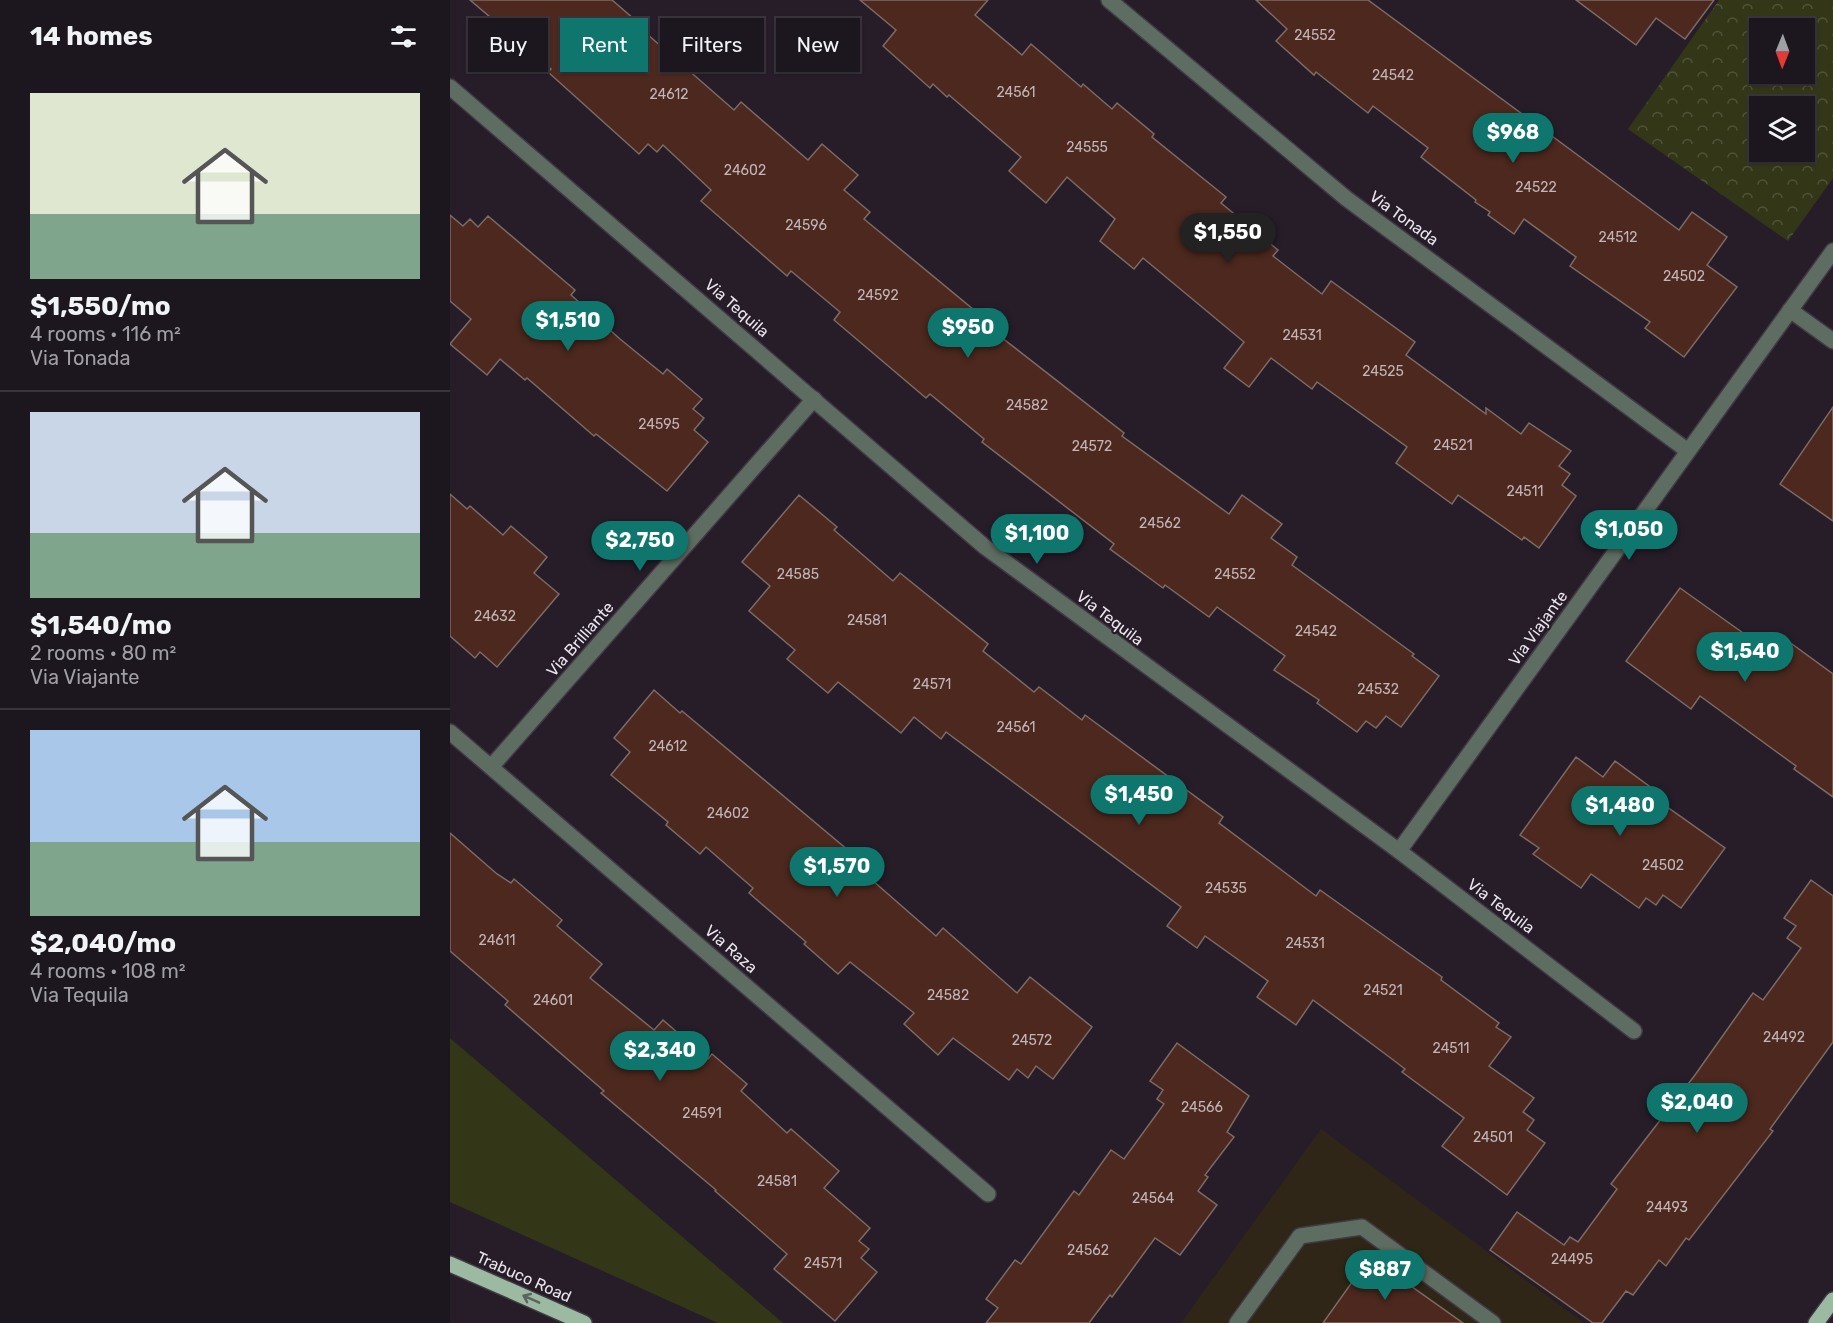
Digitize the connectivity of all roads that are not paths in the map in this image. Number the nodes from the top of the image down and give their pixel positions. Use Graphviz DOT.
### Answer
graph roads {
  1 [pos="1109,0"];
  2 [pos="450,87"];
  3 [pos="1833,251"];
  4 [pos="1790,310"];
  5 [pos="1833,341"];
  6 [pos="814,399"];
  7 [pos="1688,451"];
  8 [pos="450,732"];
  9 [pos="491,767"];
  10 [pos="1399,851"];
  11 [pos="1634,1031"];
  12 [pos="988,1194"];
  13 [pos="450,1264"];
  14 [pos="1833,1300"];
  15 [pos="584,1323"];
  16 [pos="1237,1323"];
  17 [pos="1493,1323"];
  18 [pos="1816,1323"];
  1 -- 7 [label="street, Via Tonada"];
  2 -- 6 [label="street, Via Tequila"];
  3 -- 4 [label="street, Via Viajante"];
  4 -- 5 [label="street"];
  4 -- 7 [label="street, Via Viajante"];
  6 -- 9 [label="street, Via Brilliante"];
  6 -- 10 [label="street, Via Tequila"];
  7 -- 10 [label="street, Via Viajante"];
  8 -- 9 [label="street, Via Raza"];
  9 -- 12 [label="street, Via Raza"];
  10 -- 11 [label="street, Via Tequila"];
  15 -- 13 [label="main road, Trabuco Road, one-way"];
  14 -- 18 [label="main road"];
  16 -- 17 [label="street"];
}
